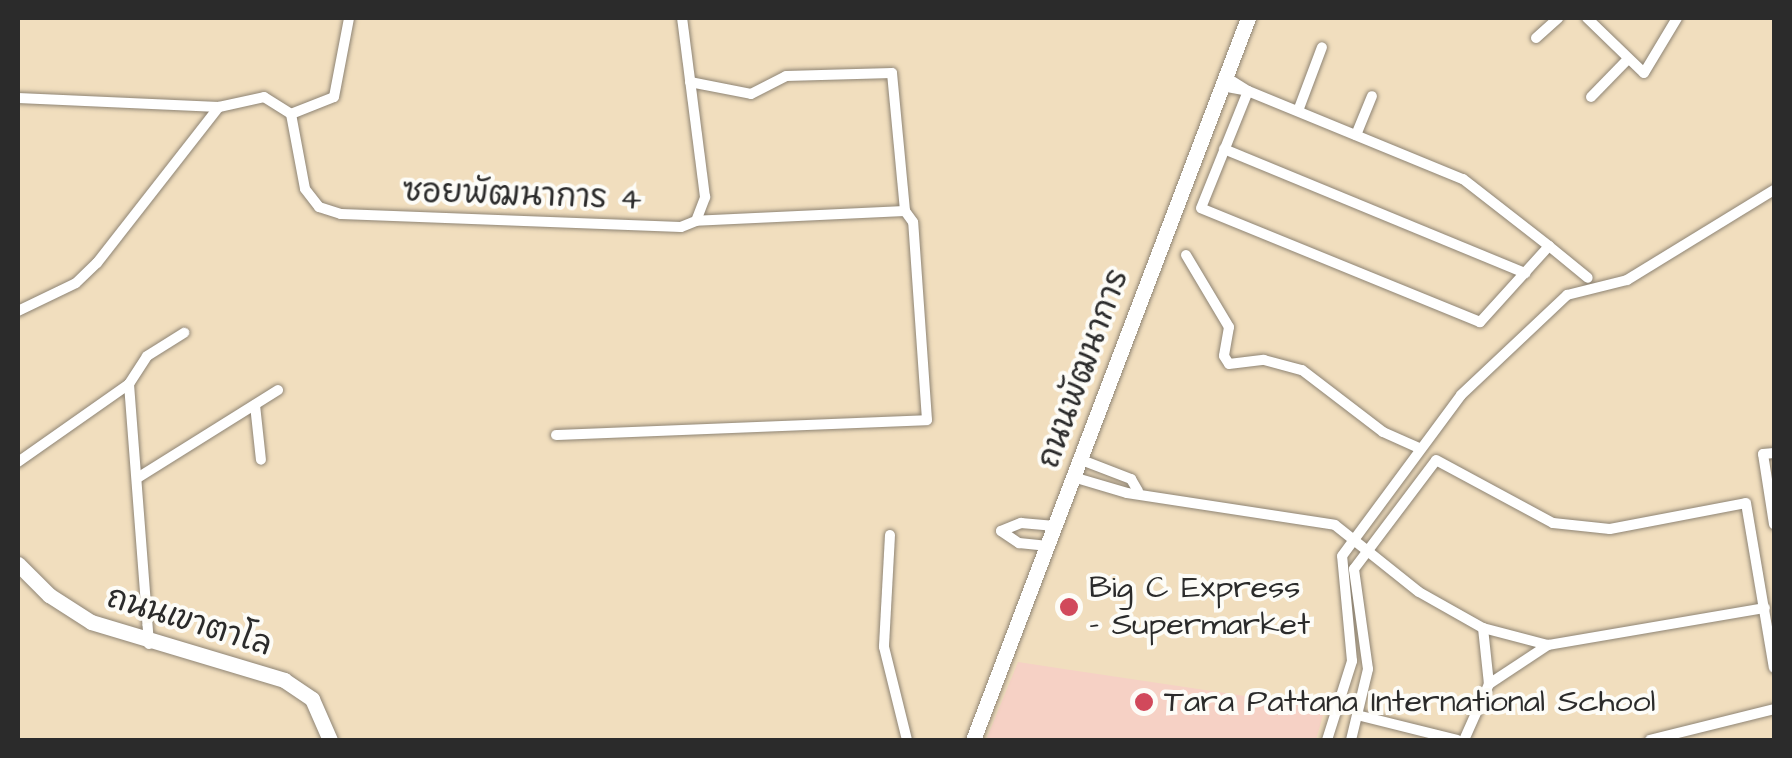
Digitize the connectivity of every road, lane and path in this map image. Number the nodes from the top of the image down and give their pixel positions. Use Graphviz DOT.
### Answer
graph roads {
  1 [pos="348,18"];
  2 [pos="682,18"];
  3 [pos="1248,18"];
  4 [pos="1558,18"];
  5 [pos="1587,18"];
  6 [pos="1677,18"];
  7 [pos="1536,38"];
  8 [pos="1322,47"];
  9 [pos="1627,60"];
  10 [pos="1224,81"];
  11 [pos="690,82"];
  12 [pos="1248,91"];
  13 [pos="1372,96"];
  14 [pos="1591,97"];
  15 [pos="18,98"];
  16 [pos="219,107"];
  17 [pos="1298,111"];
  18 [pos="291,114"];
  19 [pos="1356,135"];
  20 [pos="1224,149"];
  21 [pos="1774,190"];
  22 [pos="905,211"];
  23 [pos="696,222"];
  24 [pos="1548,246"];
  25 [pos="1186,255"];
  26 [pos="1525,273"];
  27 [pos="1588,278"];
  28 [pos="18,310"];
  29 [pos="184,333"];
  30 [pos="129,384"];
  31 [pos="278,390"];
  32 [pos="255,404"];
  33 [pos="556,435"];
  34 [pos="1419,448"];
  35 [pos="1774,454"];
  36 [pos="1080,459"];
  37 [pos="261,460"];
  38 [pos="18,462"];
  39 [pos="1073,476"];
  40 [pos="139,477"];
  41 [pos="1138,491"];
  42 [pos="1774,524"];
  43 [pos="1055,526"];
  44 [pos="890,534"];
  45 [pos="1352,540"];
  46 [pos="1046,546"];
  47 [pos="1365,552"];
  48 [pos="18,564"];
  49 [pos="1765,608"];
  50 [pos="1482,628"];
  51 [pos="149,644"];
  52 [pos="1548,645"];
  53 [pos="1774,668"];
  54 [pos="1489,684"];
  55 [pos="1774,709"];
  56 [pos="1357,715"];
  57 [pos="330,740"];
  58 [pos="907,740"];
  59 [pos="974,740"];
  60 [pos="1327,740"];
  61 [pos="1350,740"];
  62 [pos="1460,740"];
  63 [pos="1650,740"];
  1 -- 18 [label="street"];
  2 -- 11 [label="street"];
  3 -- 10 [label="street, ถนนพัฒนาการ"];
  4 -- 7 [label="street"];
  5 -- 9 [label="street"];
  6 -- 9 [label="street"];
  8 -- 17 [label="street"];
  9 -- 14 [label="street"];
  10 -- 12 [label="street"];
  10 -- 36 [label="street, ถนนพัฒนาการ"];
  11 -- 22 [label="street"];
  11 -- 23 [label="street"];
  12 -- 17 [label="street"];
  12 -- 20 [label="street"];
  13 -- 19 [label="street"];
  15 -- 16 [label="street"];
  16 -- 18 [label="street"];
  16 -- 28 [label="street"];
  17 -- 19 [label="street"];
  18 -- 23 [label="street, ซอยพัฒนาการ 4"];
  19 -- 24 [label="street"];
  20 -- 26 [label="street"];
  20 -- 26 [label="street"];
  21 -- 34 [label="street"];
  22 -- 23 [label="street, ซอยพัฒนาการ 4"];
  22 -- 33 [label="street"];
  24 -- 26 [label="street"];
  24 -- 27 [label="street"];
  25 -- 34 [label="street"];
  29 -- 30 [label="street"];
  30 -- 38 [label="street"];
  30 -- 40 [label="street"];
  31 -- 32 [label="street"];
  32 -- 37 [label="street"];
  32 -- 40 [label="street"];
  34 -- 45 [label="street"];
  35 -- 42 [label="street"];
  36 -- 39 [label="street, ถนนพัฒนาการ"];
  36 -- 41 [label="street"];
  39 -- 41 [label="street"];
  39 -- 43 [label="street, ถนนพัฒนาการ"];
  40 -- 51 [label="street"];
  41 -- 45 [label="street"];
  43 -- 46 [label="street, ถนนพัฒนาการ"];
  43 -- 46 [label="street"];
  44 -- 58 [label="street"];
  45 -- 47 [label="street"];
  45 -- 60 [label="street"];
  46 -- 59 [label="street, ถนนพัฒนาการ"];
  47 -- 49 [label="street"];
  47 -- 50 [label="street"];
  47 -- 56 [label="street"];
  48 -- 51 [label="street, ถนนเขาตาโล"];
  49 -- 52 [label="street"];
  49 -- 53 [label="street"];
  50 -- 52 [label="street"];
  50 -- 54 [label="street"];
  51 -- 57 [label="street, ถนนเขาตาโล"];
  52 -- 54 [label="street"];
  54 -- 62 [label="street"];
  55 -- 63 [label="street"];
  56 -- 61 [label="street"];
  56 -- 62 [label="street"];
}
